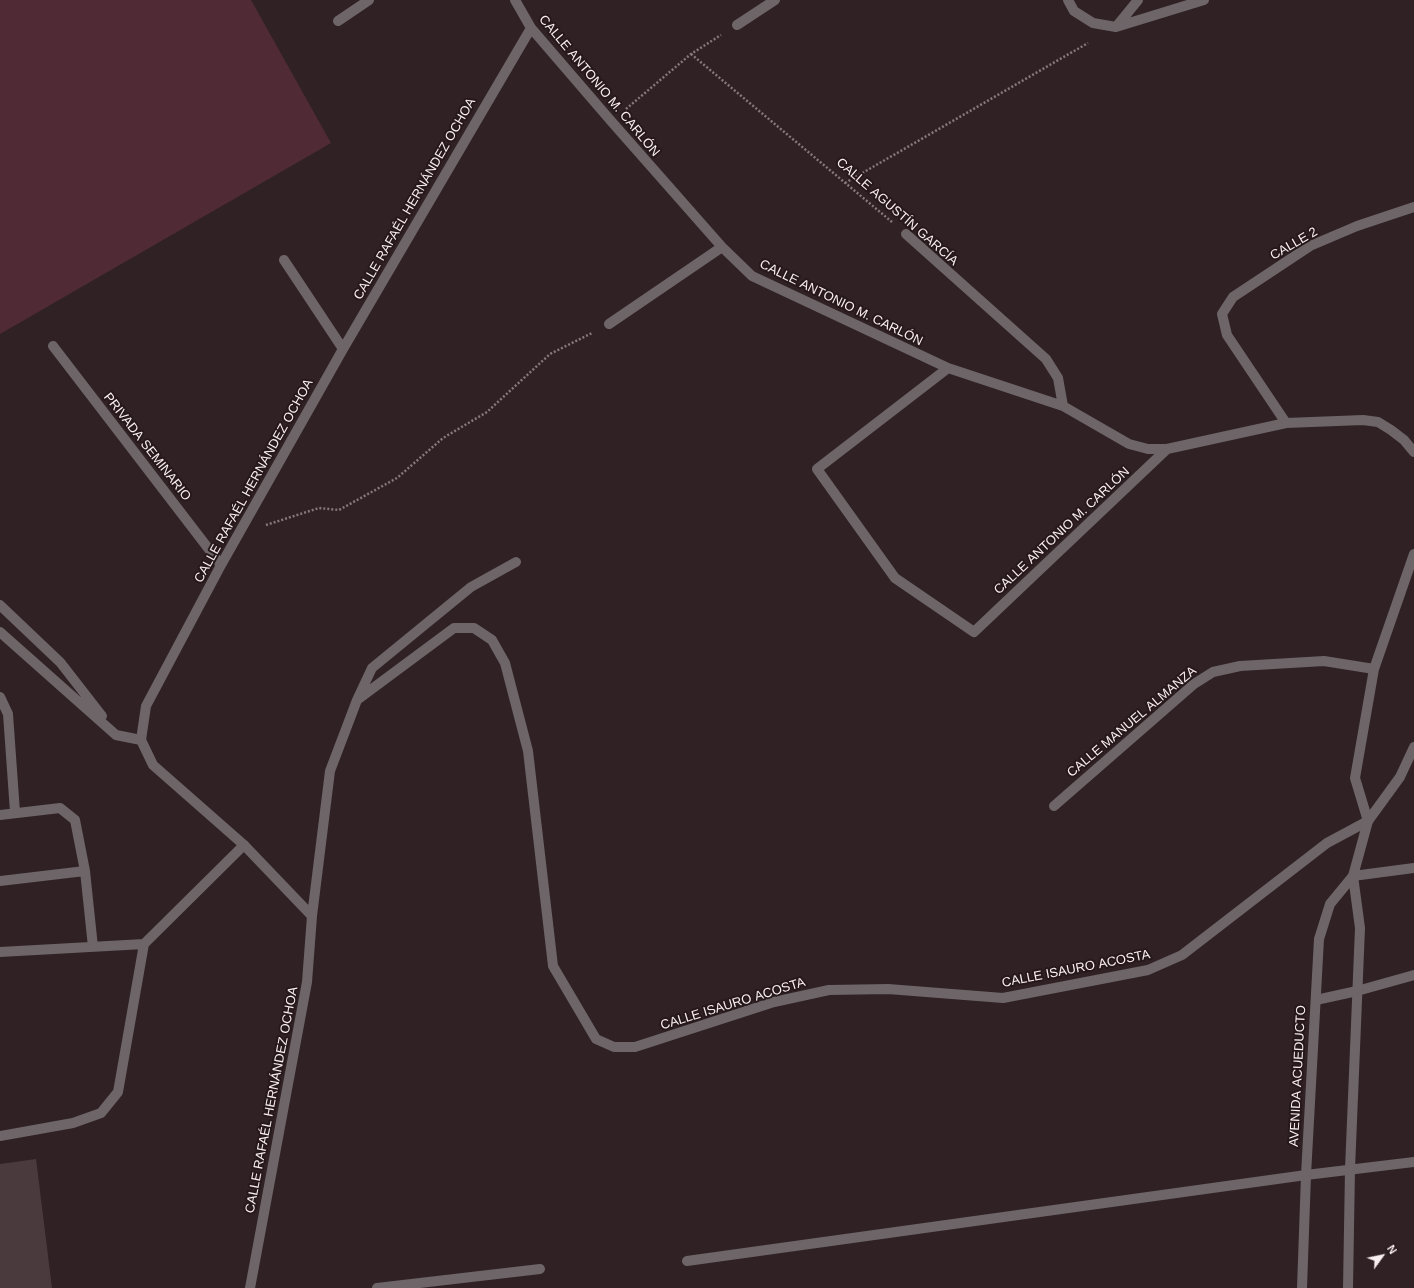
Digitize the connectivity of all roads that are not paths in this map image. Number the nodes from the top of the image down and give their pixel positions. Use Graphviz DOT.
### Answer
graph roads {
  1 [pos="369,0"];
  2 [pos="515,0"];
  3 [pos="775,0"];
  4 [pos="1068,0"];
  5 [pos="1138,0"];
  6 [pos="1204,0"];
  7 [pos="338,21"];
  8 [pos="736,25"];
  9 [pos="1116,27"];
  10 [pos="531,28"];
  11 [pos="1414,208"];
  12 [pos="906,234"];
  13 [pos="722,247"];
  14 [pos="284,260"];
  15 [pos="609,324"];
  16 [pos="53,346"];
  17 [pos="343,348"];
  18 [pos="948,368"];
  19 [pos="1063,406"];
  20 [pos="1286,423"];
  21 [pos="1167,449"];
  22 [pos="1414,452"];
  23 [pos="1414,554"];
  24 [pos="516,562"];
  25 [pos="220,564"];
  26 [pos="0,605"];
  27 [pos="0,632"];
  28 [pos="1374,669"];
  29 [pos="0,697"];
  30 [pos="357,700"];
  31 [pos="116,735"];
  32 [pos="141,740"];
  33 [pos="1414,747"];
  34 [pos="1054,806"];
  35 [pos="15,812"];
  36 [pos="0,815"];
  37 [pos="1368,821"];
  38 [pos="244,845"];
  39 [pos="1414,868"];
  40 [pos="85,871"];
  41 [pos="1353,876"];
  42 [pos="0,882"];
  43 [pos="312,916"];
  44 [pos="144,944"];
  45 [pos="92,947"];
  46 [pos="0,952"];
  47 [pos="1414,975"];
  48 [pos="1357,991"];
  49 [pos="1316,1000"];
  50 [pos="0,1136"];
  51 [pos="1414,1162"];
  52 [pos="1350,1170"];
  53 [pos="1306,1174"];
  54 [pos="687,1261"];
  55 [pos="540,1269"];
  56 [pos="250,1288"];
  57 [pos="377,1288"];
  58 [pos="1302,1288"];
  59 [pos="1348,1288"];
  1 -- 7 [label="street"];
  2 -- 10 [label="street, CALLE ANTONIO M. CARLÓN"];
  3 -- 8 [label="street"];
  4 -- 9 [label="street"];
  5 -- 9 [label="street"];
  6 -- 9 [label="street"];
  10 -- 13 [label="street, CALLE ANTONIO M. CARLÓN"];
  10 -- 17 [label="street, CALLE RAFAÉL HERNÁNDEZ OCHOA"];
  11 -- 20 [label="street, CALLE 2"];
  12 -- 19 [label="street, CALLE AGUSTÍN GARCÍA"];
  13 -- 15 [label="street"];
  13 -- 18 [label="street, CALLE ANTONIO M. CARLÓN"];
  14 -- 17 [label="street"];
  16 -- 25 [label="street, PRIVADA SEMINARIO"];
  17 -- 25 [label="street, CALLE RAFAÉL HERNÁNDEZ OCHOA"];
  18 -- 19 [label="street, CALLE ANTONIO M. CARLÓN"];
  18 -- 21 [label="street, CALLE ANTONIO M. CARLÓN"];
  19 -- 21 [label="street, CALLE ANTONIO M. CARLÓN"];
  20 -- 21 [label="street, CALLE ANTONIO M. CARLÓN"];
  20 -- 22 [label="street, CALLE ANTONIO M. CARLÓN"];
  23 -- 28 [label="street"];
  24 -- 30 [label="street, CALLE RAFAÉL HERNÁNDEZ OCHOA"];
  25 -- 32 [label="street, CALLE RAFAÉL HERNÁNDEZ OCHOA"];
  26 -- 31 [label="street"];
  27 -- 31 [label="street"];
  28 -- 34 [label="street, CALLE MANUEL ALMANZA"];
  28 -- 37 [label="street"];
  29 -- 35 [label="street"];
  30 -- 37 [label="street, CALLE ISAURO ACOSTA"];
  30 -- 43 [label="street, CALLE RAFAÉL HERNÁNDEZ OCHOA"];
  31 -- 32 [label="street"];
  32 -- 38 [label="street"];
  33 -- 37 [label="street, AVENIDA ACUEDUCTO"];
  35 -- 36 [label="street"];
  35 -- 40 [label="street"];
  37 -- 41 [label="street, AVENIDA ACUEDUCTO"];
  38 -- 43 [label="street"];
  38 -- 44 [label="street"];
  39 -- 41 [label="street"];
  40 -- 42 [label="street"];
  40 -- 45 [label="street"];
  41 -- 48 [label="street, AVENIDA ACUEDUCTO"];
  41 -- 49 [label="street, AVENIDA ACUEDUCTO"];
  43 -- 56 [label="street, CALLE RAFAÉL HERNÁNDEZ OCHOA"];
  44 -- 45 [label="street"];
  44 -- 50 [label="street"];
  45 -- 46 [label="street"];
  47 -- 48 [label="street"];
  48 -- 49 [label="street"];
  48 -- 52 [label="street, AVENIDA ACUEDUCTO"];
  49 -- 53 [label="street, AVENIDA ACUEDUCTO"];
  51 -- 52 [label="street"];
  52 -- 53 [label="street"];
  52 -- 59 [label="street, AVENIDA ACUEDUCTO"];
  53 -- 54 [label="street"];
  53 -- 58 [label="street, AVENIDA ACUEDUCTO"];
  55 -- 57 [label="street"];
}
